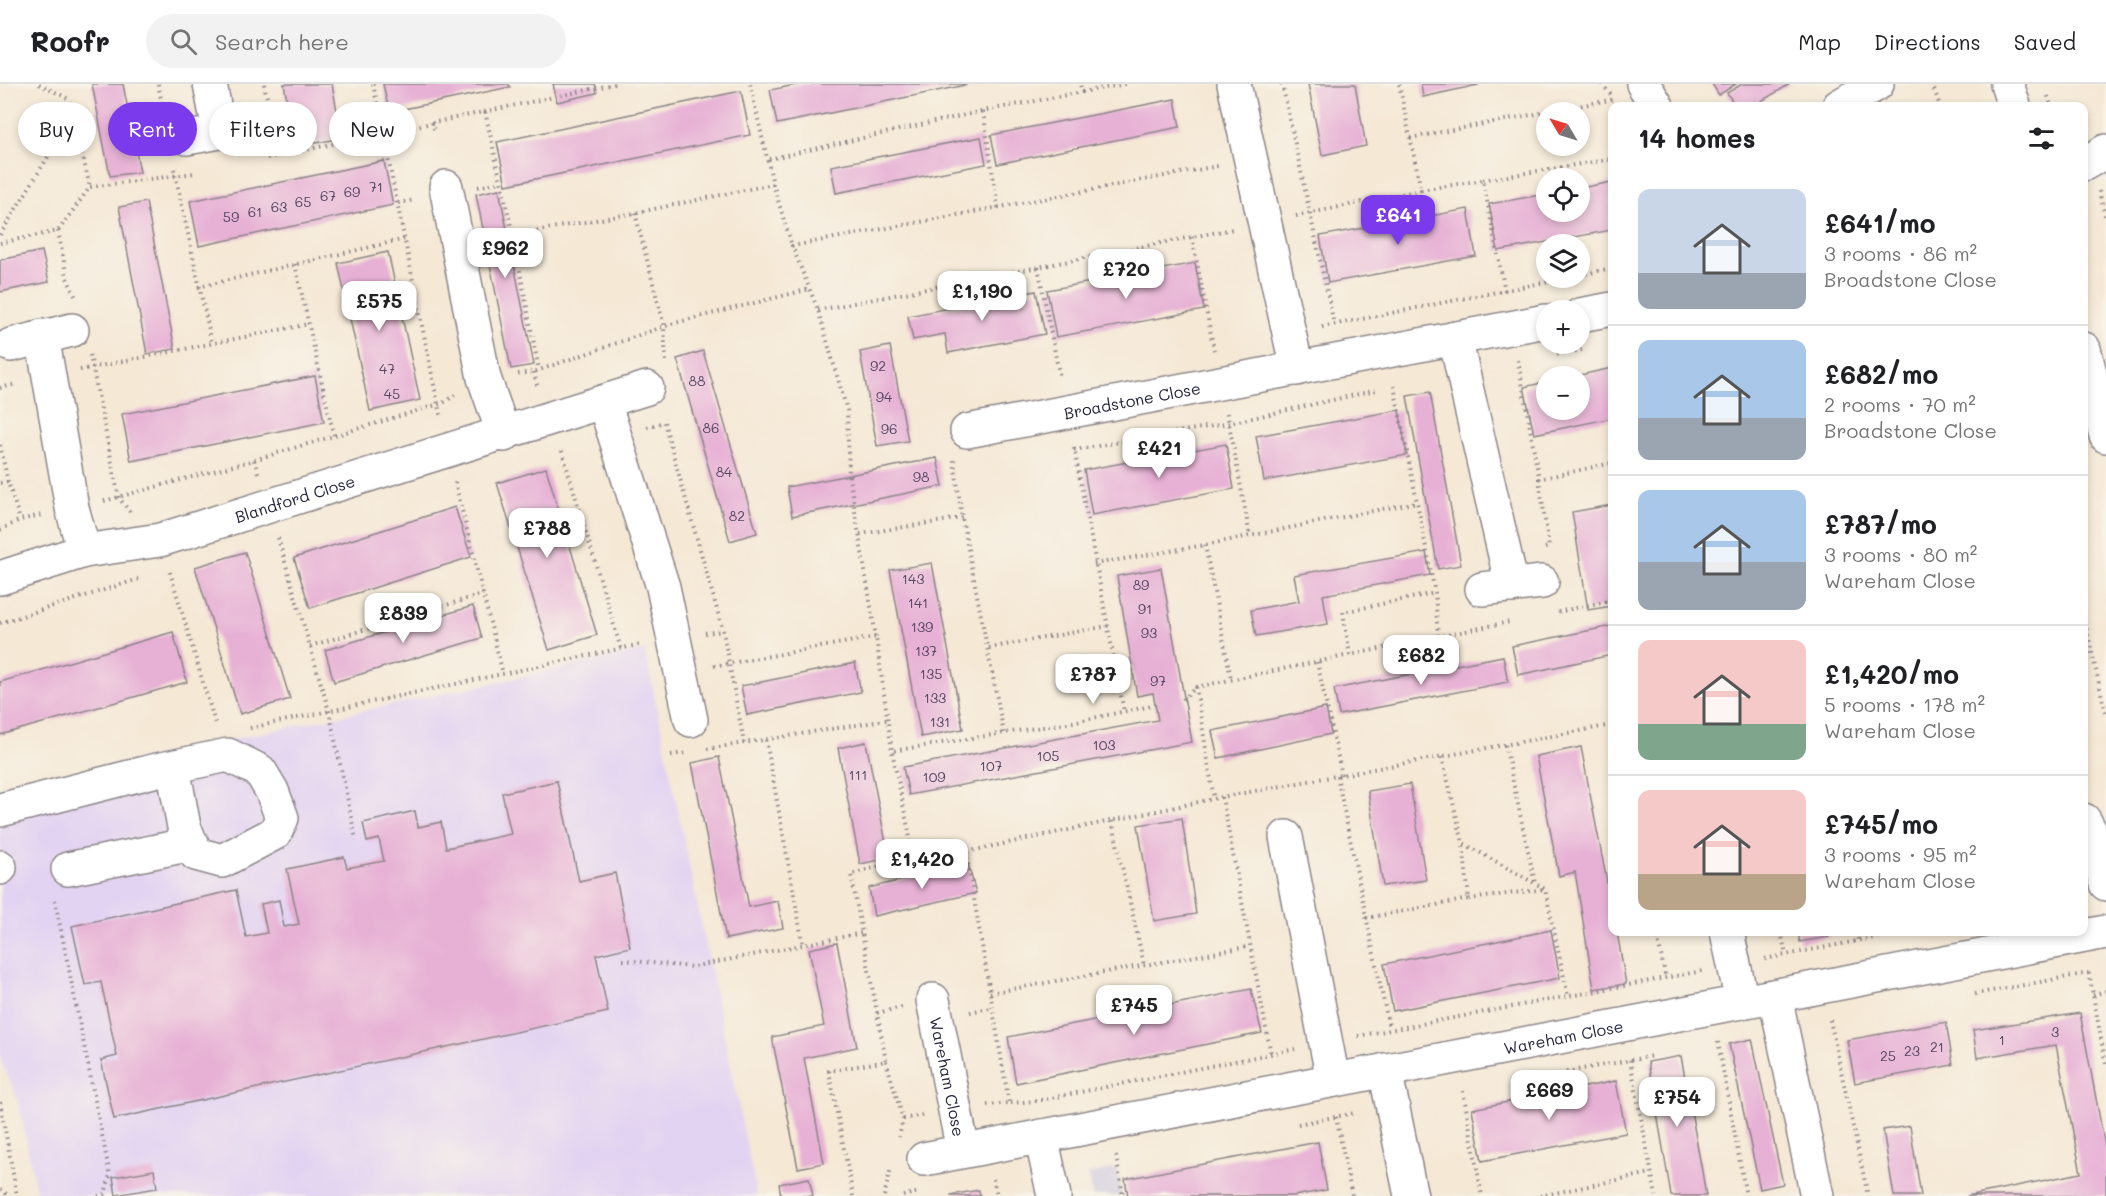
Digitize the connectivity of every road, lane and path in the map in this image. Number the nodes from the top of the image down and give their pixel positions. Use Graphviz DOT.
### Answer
graph roads {
  1 [pos="39,84"];
  2 [pos="210,84"];
  3 [pos="373,84"];
  4 [pos="615,84"];
  5 [pos="750,84"];
  6 [pos="1080,84"];
  7 [pos="1126,84"];
  8 [pos="1234,84"];
  9 [pos="1282,84"];
  10 [pos="1399,84"];
  11 [pos="1643,84"];
  12 [pos="1877,84"];
  13 [pos="1932,84"];
  14 [pos="2007,84"];
  15 [pos="1082,92"];
  16 [pos="70,102"];
  17 [pos="213,102"];
  18 [pos="376,102"];
  19 [pos="1617,102"];
  20 [pos="1654,102"];
  21 [pos="1846,102"];
  22 [pos="1939,102"];
  23 [pos="2013,102"];
  24 [pos="983,111"];
  25 [pos="485,112"];
  26 [pos="432,122"];
  27 [pos="416,125"];
  28 [pos="435,132"];
  29 [pos="1410,138"];
  30 [pos="329,144"];
  31 [pos="2106,151"];
  32 [pos="48,156"];
  33 [pos="83,156"];
  34 [pos="387,156"];
  35 [pos="769,159"];
  36 [pos="255,160"];
  37 [pos="1252,160"];
  38 [pos="1608,160"];
  39 [pos="2088,162"];
  40 [pos="198,172"];
  41 [pos="176,177"];
  42 [pos="1483,180"];
  43 [pos="773,184"];
  44 [pos="90,187"];
  45 [pos="446,187"];
  46 [pos="1421,190"];
  47 [pos="998,207"];
  48 [pos="635,213"];
  49 [pos="1311,213"];
  50 [pos="1265,223"];
  51 [pos="58,231"];
  52 [pos="513,234"];
  53 [pos="0,235"];
  54 [pos="1192,237"];
  55 [pos="405,239"];
  56 [pos="0,243"];
  57 [pos="792,246"];
  58 [pos="296,264"];
  59 [pos="1038,267"];
  60 [pos="1608,269"];
  61 [pos="1590,273"];
  62 [pos="198,287"];
  63 [pos="810,289"];
  64 [pos="818,310"];
  65 [pos="1608,310"];
  66 [pos="1590,313"];
  67 [pos="1536,323"];
  68 [pos="309,324"];
  69 [pos="1334,324"];
  70 [pos="664,326"];
  71 [pos="1513,328"];
  72 [pos="70,330"];
  73 [pos="1455,339"];
  74 [pos="212,344"];
  75 [pos="11,345"];
  76 [pos="1530,358"];
  77 [pos="1518,361"];
  78 [pos="2088,365"];
  79 [pos="93,367"];
  80 [pos="1297,369"];
  81 [pos="539,370"];
  82 [pos="50,375"];
  83 [pos="484,378"];
  84 [pos="1060,378"];
  85 [pos="1219,383"];
  86 [pos="1406,384"];
  87 [pos="1394,386"];
  88 [pos="0,388"];
  89 [pos="647,388"];
  90 [pos="604,402"];
  91 [pos="438,404"];
  92 [pos="1069,411"];
  93 [pos="1230,423"];
  94 [pos="504,435"];
  95 [pos="334,436"];
  96 [pos="615,436"];
  97 [pos="2106,436"];
  98 [pos="960,439"];
  99 [pos="0,444"];
  100 [pos="562,450"];
  101 [pos="1074,450"];
  102 [pos="551,453"];
  103 [pos="254,460"];
  104 [pos="1608,464"];
  105 [pos="456,470"];
  106 [pos="1539,479"];
  107 [pos="8,482"];
  108 [pos="0,483"];
  109 [pos="444,484"];
  110 [pos="119,498"];
  111 [pos="1417,502"];
  112 [pos="72,508"];
  113 [pos="132,513"];
  114 [pos="962,518"];
  115 [pos="20,520"];
  116 [pos="273,522"];
  117 [pos="0,530"];
  118 [pos="289,533"];
  119 [pos="860,534"];
  120 [pos="1250,536"];
  121 [pos="267,540"];
  122 [pos="1205,545"];
  123 [pos="84,551"];
  124 [pos="1505,554"];
  125 [pos="1094,564"];
  126 [pos="180,566"];
  127 [pos="146,577"];
  128 [pos="0,578"];
  129 [pos="1512,586"];
  130 [pos="1435,593"];
  131 [pos="483,594"];
  132 [pos="1608,601"];
  133 [pos="1554,612"];
  134 [pos="1520,620"];
  135 [pos="0,623"];
  136 [pos="1108,626"];
  137 [pos="2088,636"];
  138 [pos="876,637"];
  139 [pos="1438,637"];
  140 [pos="674,638"];
  141 [pos="310,646"];
  142 [pos="989,648"];
  143 [pos="621,649"];
  144 [pos="1350,655"];
  145 [pos="1317,662"];
  146 [pos="731,664"];
  147 [pos="681,672"];
  148 [pos="503,674"];
  149 [pos="1231,679"];
  150 [pos="1196,687"];
  151 [pos="1183,700"];
  152 [pos="1156,705"];
  153 [pos="329,711"];
  154 [pos="1124,712"];
  155 [pos="2106,716"];
  156 [pos="887,720"];
  157 [pos="1608,726"];
  158 [pos="241,730"];
  159 [pos="1004,734"];
  160 [pos="219,735"];
  161 [pos="691,736"];
  162 [pos="766,740"];
  163 [pos="744,743"];
  164 [pos="1505,745"];
  165 [pos="703,750"];
  166 [pos="892,751"];
  167 [pos="672,755"];
  168 [pos="1442,757"];
  169 [pos="173,767"];
  170 [pos="1339,776"];
  171 [pos="1222,797"];
  172 [pos="1214,799"];
  173 [pos="0,810"];
  174 [pos="1112,821"];
  175 [pos="2088,827"];
  176 [pos="1286,837"];
  177 [pos="356,840"];
  178 [pos="1463,843"];
  179 [pos="192,844"];
  180 [pos="966,852"];
  181 [pos="914,856"];
  182 [pos="61,883"];
  183 [pos="1535,884"];
  184 [pos="2106,884"];
  185 [pos="1545,890"];
  186 [pos="1469,899"];
  187 [pos="1366,918"];
  188 [pos="862,933"];
  189 [pos="2094,934"];
  190 [pos="1657,936"];
  191 [pos="1728,936"];
  192 [pos="1782,936"];
  193 [pos="1858,936"];
  194 [pos="1880,936"];
  195 [pos="2084,936"];
  196 [pos="1858,940"];
  197 [pos="803,945"];
  198 [pos="1246,947"];
  199 [pos="1786,955"];
  200 [pos="623,960"];
  201 [pos="1144,965"];
  202 [pos="1734,966"];
  203 [pos="1666,978"];
  204 [pos="2106,991"];
  205 [pos="990,993"];
  206 [pos="2093,995"];
  207 [pos="1568,996"];
  208 [pos="1774,996"];
  209 [pos="933,1000"];
  210 [pos="1742,1002"];
  211 [pos="877,1013"];
  212 [pos="1830,1020"];
  213 [pos="1389,1027"];
  214 [pos="1718,1042"];
  215 [pos="1326,1043"];
  216 [pos="1271,1054"];
  217 [pos="1629,1060"];
  218 [pos="886,1061"];
  219 [pos="2106,1066"];
  220 [pos="1385,1070"];
  221 [pos="1333,1080"];
  222 [pos="1463,1091"];
  223 [pos="0,1102"];
  224 [pos="1009,1103"];
  225 [pos="955,1109"];
  226 [pos="1336,1117"];
  227 [pos="1041,1136"];
  228 [pos="911,1150"];
  229 [pos="963,1151"];
  230 [pos="1116,1156"];
  231 [pos="892,1163"];
  232 [pos="1651,1173"];
  233 [pos="0,1190"];
  234 [pos="1868,1195"];
  235 [pos="10,1196"];
  236 [pos="17,1196"];
  237 [pos="98,1196"];
  238 [pos="853,1196"];
  239 [pos="884,1196"];
  240 [pos="1054,1196"];
  241 [pos="1123,1196"];
  242 [pos="1352,1196"];
  243 [pos="1411,1196"];
  244 [pos="1482,1196"];
  245 [pos="1540,1196"];
  246 [pos="1656,1196"];
  247 [pos="1746,1196"];
  248 [pos="1817,1196"];
  249 [pos="1860,1196"];
  1 -- 16 [label="path"];
  2 -- 17 [label="street"];
  3 -- 18 [label="path"];
  4 -- 25 [label="path"];
  5 -- 35 [label="path"];
  6 -- 15 [label="path"];
  7 -- 15 [label="path"];
  8 -- 37 [label="street"];
  9 -- 49 [label="path"];
  10 -- 29 [label="path"];
  11 -- 20 [label="street"];
  12 -- 21 [label="street"];
  13 -- 22 [label="path"];
  14 -- 23 [label="street"];
  15 -- 24 [label="path"];
  19 -- 29 [label="path"];
  24 -- 35 [label="path"];
  24 -- 47 [label="path"];
  25 -- 26 [label="path"];
  25 -- 52 [label="path"];
  26 -- 27 [label="path"];
  26 -- 28 [label="path"];
  29 -- 46 [label="path"];
  30 -- 36 [label="path"];
  31 -- 39 [label="street"];
  32 -- 53 [label="path"];
  33 -- 44 [label="path"];
  34 -- 55 [label="path"];
  35 -- 43 [label="path"];
  37 -- 47 [label="path"];
  37 -- 50 [label="street"];
  38 -- 42 [label="path"];
  40 -- 41 [label="path"];
  41 -- 44 [label="path"];
  41 -- 62 [label="path"];
  42 -- 46 [label="path"];
  42 -- 71 [label="path"];
  43 -- 48 [label="path"];
  43 -- 57 [label="path"];
  44 -- 51 [label="path"];
  45 -- 83 [label="street"];
  46 -- 49 [label="path"];
  47 -- 57 [label="path"];
  48 -- 52 [label="path"];
  48 -- 70 [label="path"];
  49 -- 50 [label="path"];
  49 -- 69 [label="path"];
  50 -- 54 [label="path"];
  50 -- 80 [label="street"];
  51 -- 56 [label="path"];
  51 -- 72 [label="path"];
  52 -- 81 [label="path"];
  54 -- 59 [label="path"];
  54 -- 85 [label="path"];
  55 -- 58 [label="path"];
  55 -- 91 [label="path"];
  57 -- 63 [label="path"];
  58 -- 62 [label="path"];
  58 -- 68 [label="path"];
  59 -- 64 [label="path"];
  59 -- 84 [label="path"];
  60 -- 61 [label="path"];
  62 -- 74 [label="path"];
  63 -- 64 [label="path"];
  63 -- 70 [label="path"];
  64 -- 119 [label="path"];
  65 -- 66 [label="street"];
  67 -- 71 [label="street, Broadstone Close"];
  68 -- 74 [label="path"];
  68 -- 95 [label="path"];
  70 -- 81 [label="path"];
  71 -- 73 [label="street, Broadstone Close"];
  71 -- 77 [label="path"];
  72 -- 75 [label="street"];
  72 -- 79 [label="path"];
  72 -- 82 [label="street"];
  73 -- 80 [label="street, Broadstone Close"];
  73 -- 124 [label="street"];
  74 -- 79 [label="path"];
  76 -- 77 [label="path"];
  77 -- 106 [label="path"];
  78 -- 97 [label="street"];
  79 -- 82 [label="path"];
  79 -- 110 [label="path"];
  80 -- 85 [label="street, Broadstone Close"];
  81 -- 83 [label="path"];
  82 -- 88 [label="path"];
  82 -- 112 [label="street"];
  83 -- 91 [label="path"];
  83 -- 94 [label="street"];
  85 -- 92 [label="street, Broadstone Close"];
  85 -- 93 [label="path"];
  86 -- 87 [label="path"];
  87 -- 93 [label="path"];
  87 -- 111 [label="path"];
  89 -- 90 [label="street, Blandford Close"];
  90 -- 94 [label="street, Blandford Close"];
  90 -- 96 [label="street"];
  91 -- 95 [label="path"];
  91 -- 105 [label="path"];
  92 -- 98 [label="street, Broadstone Close"];
  92 -- 101 [label="path"];
  93 -- 101 [label="path"];
  93 -- 120 [label="path"];
  94 -- 105 [label="street, Blandford Close"];
  95 -- 103 [label="path"];
  96 -- 100 [label="path"];
  96 -- 140 [label="street"];
  96 -- 146 [label="path"];
  98 -- 114 [label="path"];
  99 -- 107 [label="path"];
  100 -- 102 [label="path"];
  100 -- 143 [label="path"];
  101 -- 125 [label="path"];
  103 -- 110 [label="path"];
  103 -- 116 [label="path"];
  104 -- 106 [label="path"];
  105 -- 109 [label="path"];
  105 -- 116 [label="street, Blandford Close"];
  105 -- 131 [label="path"];
  106 -- 124 [label="path"];
  107 -- 108 [label="path"];
  107 -- 115 [label="path"];
  110 -- 112 [label="path"];
  110 -- 113 [label="path"];
  111 -- 120 [label="path"];
  111 -- 130 [label="path"];
  112 -- 115 [label="path"];
  112 -- 123 [label="street"];
  114 -- 119 [label="path"];
  114 -- 142 [label="path"];
  115 -- 117 [label="path"];
  116 -- 118 [label="path"];
  116 -- 121 [label="path"];
  116 -- 123 [label="street, Blandford Close"];
  116 -- 141 [label="path"];
  119 -- 138 [label="path"];
  120 -- 122 [label="path"];
  122 -- 125 [label="path"];
  122 -- 149 [label="path"];
  123 -- 128 [label="street, Blandford Close"];
  124 -- 129 [label="street"];
  125 -- 136 [label="path"];
  126 -- 160 [label="path"];
  127 -- 135 [label="path"];
  130 -- 139 [label="path"];
  130 -- 144 [label="path"];
  131 -- 141 [label="path"];
  131 -- 148 [label="path"];
  132 -- 133 [label="path"];
  134 -- 139 [label="path"];
  136 -- 142 [label="path"];
  136 -- 154 [label="path"];
  137 -- 155 [label="path"];
  138 -- 146 [label="path"];
  138 -- 156 [label="path"];
  139 -- 144 [label="path"];
  140 -- 143 [label="path"];
  140 -- 147 [label="street"];
  141 -- 153 [label="path"];
  142 -- 159 [label="path"];
  143 -- 148 [label="path"];
  144 -- 145 [label="path"];
  145 -- 149 [label="path"];
  145 -- 170 [label="path"];
  146 -- 147 [label="path"];
  146 -- 163 [label="path"];
  147 -- 161 [label="street"];
  148 -- 153 [label="path"];
  149 -- 150 [label="path"];
  150 -- 151 [label="path"];
  150 -- 172 [label="path"];
  152 -- 154 [label="path"];
  153 -- 158 [label="path"];
  153 -- 177 [label="path"];
  154 -- 159 [label="path"];
  156 -- 162 [label="path"];
  156 -- 166 [label="path"];
  157 -- 164 [label="path"];
  159 -- 166 [label="path"];
  161 -- 167 [label="path"];
  162 -- 163 [label="path"];
  162 -- 197 [label="path"];
  163 -- 165 [label="path"];
  164 -- 168 [label="path"];
  164 -- 183 [label="path"];
  166 -- 181 [label="path"];
  168 -- 170 [label="path"];
  168 -- 178 [label="path"];
  169 -- 173 [label="street"];
  169 -- 179 [label="street"];
  169 -- 179 [label="street"];
  170 -- 171 [label="path"];
  170 -- 187 [label="path"];
  171 -- 172 [label="path"];
  171 -- 216 [label="path"];
  172 -- 174 [label="path"];
  174 -- 180 [label="path"];
  174 -- 201 [label="path"];
  175 -- 184 [label="street"];
  176 -- 215 [label="street"];
  178 -- 183 [label="path"];
  178 -- 186 [label="path"];
  179 -- 182 [label="street"];
  180 -- 181 [label="path"];
  180 -- 205 [label="path"];
  181 -- 188 [label="path"];
  182 -- 237 [label="path"];
  183 -- 185 [label="path"];
  185 -- 186 [label="path"];
  185 -- 207 [label="path"];
  186 -- 187 [label="path"];
  187 -- 213 [label="path"];
  188 -- 197 [label="path"];
  188 -- 211 [label="path"];
  189 -- 206 [label="path"];
  190 -- 203 [label="path"];
  191 -- 202 [label="street"];
  192 -- 199 [label="path"];
  193 -- 196 [label="path"];
  194 -- 196 [label="path"];
  195 -- 208 [label="street, Wareham Close"];
  196 -- 199 [label="path"];
  197 -- 200 [label="path"];
  198 -- 201 [label="path"];
  199 -- 202 [label="path"];
  201 -- 205 [label="path"];
  202 -- 203 [label="path"];
  202 -- 210 [label="street"];
  203 -- 207 [label="path"];
  204 -- 206 [label="path"];
  205 -- 224 [label="path"];
  206 -- 219 [label="path"];
  207 -- 215 [label="path"];
  208 -- 210 [label="street, Wareham Close"];
  208 -- 248 [label="street"];
  209 -- 211 [label="path"];
  209 -- 225 [label="street, Wareham Close"];
  210 -- 220 [label="street, Wareham Close"];
  211 -- 218 [label="path"];
  212 -- 234 [label="path"];
  214 -- 247 [label="path"];
  215 -- 216 [label="path"];
  215 -- 221 [label="street"];
  216 -- 224 [label="path"];
  217 -- 232 [label="path"];
  218 -- 228 [label="path"];
  218 -- 238 [label="path"];
  220 -- 221 [label="street, Wareham Close"];
  220 -- 243 [label="street"];
  221 -- 227 [label="street, Wareham Close"];
  222 -- 244 [label="path"];
  223 -- 236 [label="path"];
  224 -- 225 [label="path"];
  225 -- 229 [label="street, Wareham Close"];
  226 -- 242 [label="path"];
  227 -- 229 [label="street, Wareham Close"];
  227 -- 240 [label="street"];
  228 -- 229 [label="street, Wareham Close"];
  230 -- 241 [label="path"];
  231 -- 239 [label="path"];
  232 -- 245 [label="path"];
  232 -- 246 [label="path"];
  233 -- 235 [label="path"];
  234 -- 249 [label="path"];
}
